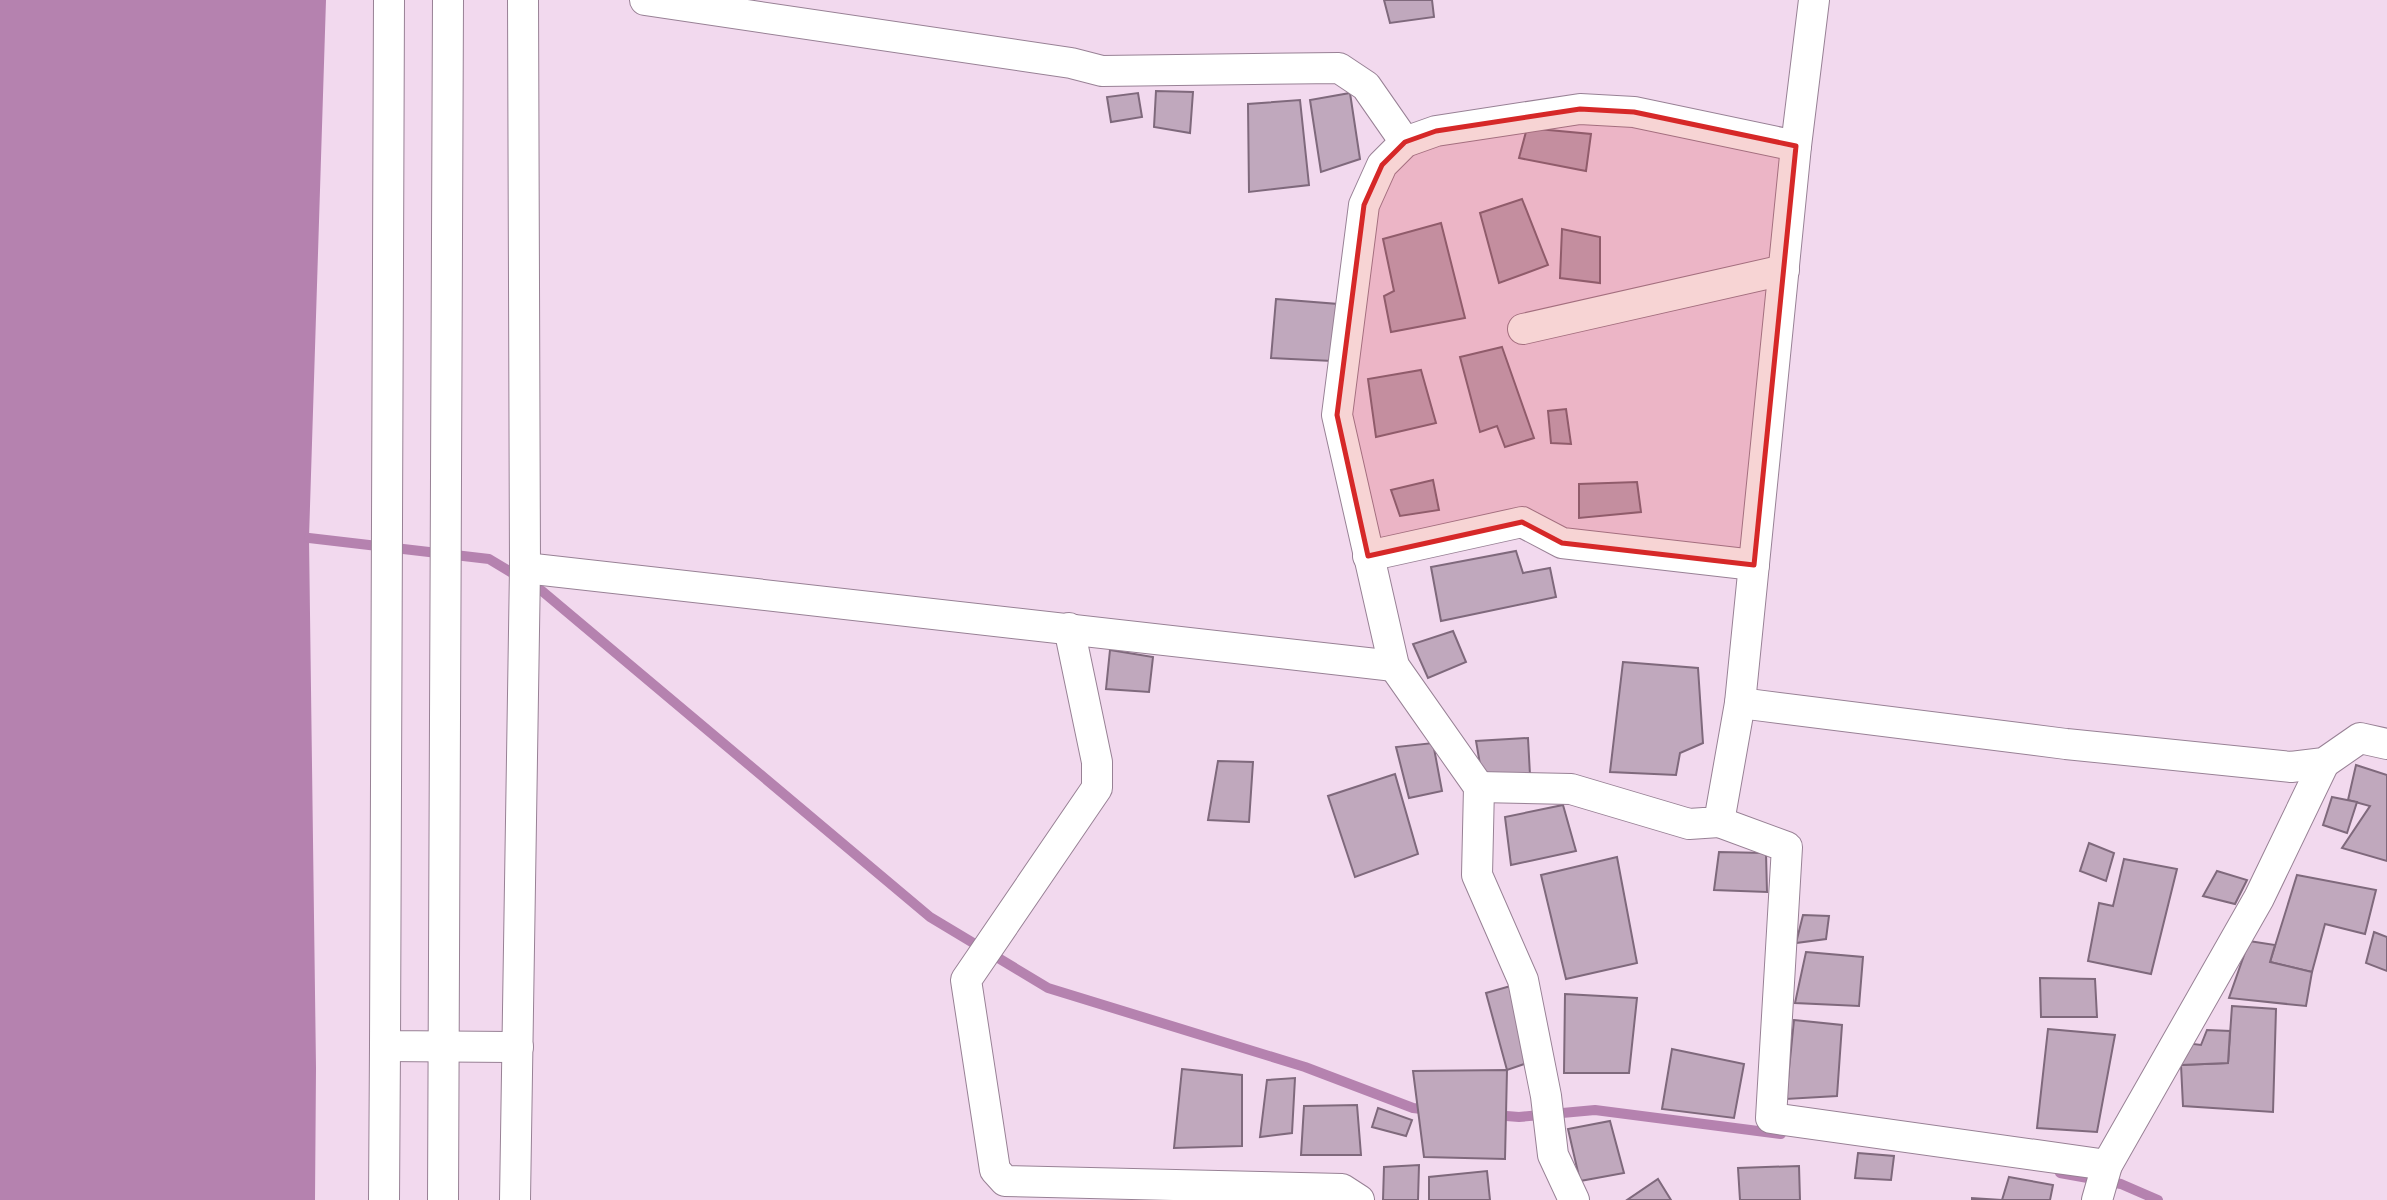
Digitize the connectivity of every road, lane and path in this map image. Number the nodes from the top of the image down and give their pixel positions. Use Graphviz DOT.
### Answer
graph roads {
  1 [pos="389,0"];
  2 [pos="448,0"];
  3 [pos="523,0"];
  4 [pos="645,0"];
  5 [pos="1814,0"];
  6 [pos="1405,142"];
  7 [pos="1796,146"];
  8 [pos="1784,270"];
  9 [pos="1523,329"];
  10 [pos="1368,556"];
  11 [pos="1754,565"];
  12 [pos="526,568"];
  13 [pos="1069,628"];
  14 [pos="1394,666"];
  15 [pos="1740,703"];
  16 [pos="2387,744"];
  17 [pos="2324,763"];
  18 [pos="1479,787"];
  19 [pos="1719,822"];
  20 [pos="385,1046"];
  21 [pos="442,1046"];
  22 [pos="518,1046"];
  23 [pos="2107,1165"];
  24 [pos="384,1200"];
  25 [pos="443,1200"];
  26 [pos="515,1200"];
  27 [pos="1359,1200"];
  28 [pos="1574,1200"];
  29 [pos="2097,1200"];
  1 -- 20 [label="street"];
  2 -- 21 [label="street"];
  3 -- 12 [label="street"];
  4 -- 6 [label="street"];
  5 -- 7 [label="street"];
  6 -- 7 [label="street"];
  6 -- 10 [label="street"];
  7 -- 8 [label="street"];
  8 -- 9 [label="street"];
  8 -- 11 [label="street"];
  10 -- 11 [label="street"];
  10 -- 14 [label="street"];
  11 -- 15 [label="street"];
  12 -- 13 [label="street"];
  12 -- 22 [label="street"];
  13 -- 14 [label="street"];
  13 -- 27 [label="street"];
  14 -- 18 [label="street"];
  15 -- 17 [label="street"];
  15 -- 19 [label="street"];
  16 -- 17 [label="street"];
  17 -- 23 [label="street"];
  18 -- 19 [label="street"];
  18 -- 28 [label="street"];
  19 -- 23 [label="street"];
  20 -- 21 [label="street"];
  20 -- 24 [label="street"];
  21 -- 22 [label="street"];
  21 -- 25 [label="street"];
  22 -- 26 [label="street"];
  23 -- 29 [label="street"];
}
